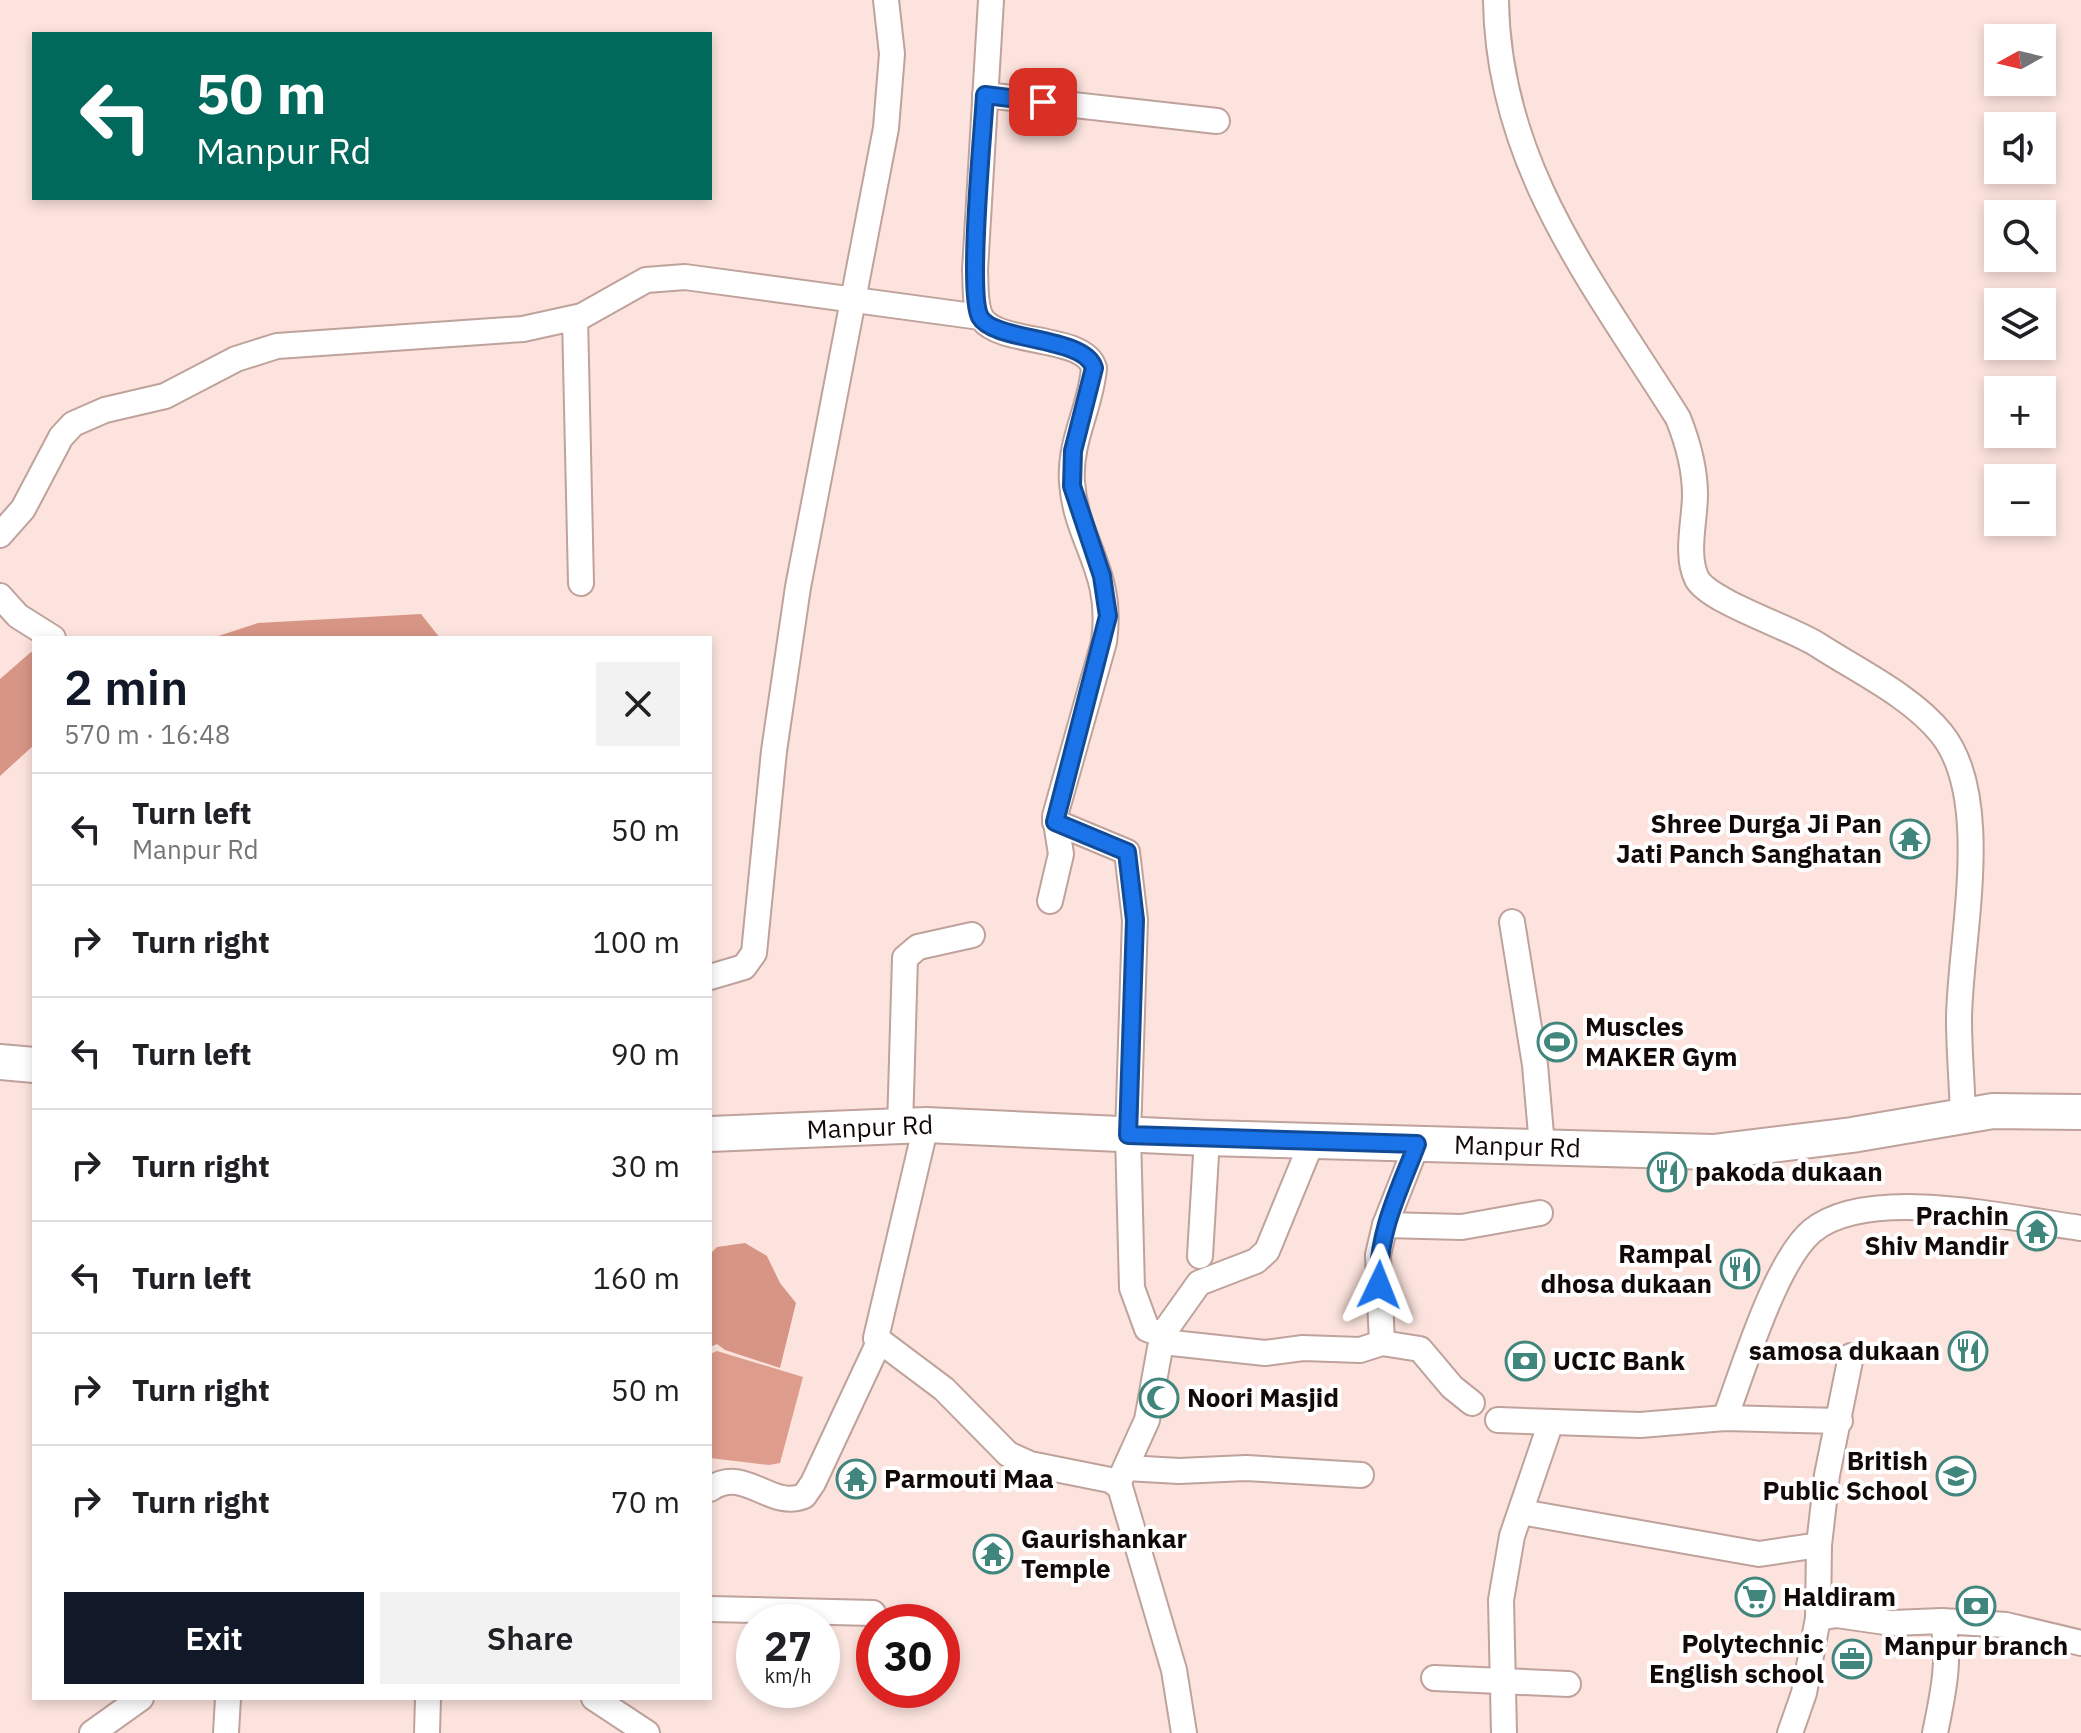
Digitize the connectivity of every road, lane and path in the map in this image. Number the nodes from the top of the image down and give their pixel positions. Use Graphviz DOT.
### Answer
graph roads {
  1 [pos="886,0"];
  2 [pos="991,0"];
  3 [pos="1496,0"];
  4 [pos="985,95"];
  5 [pos="1217,121"];
  6 [pos="852,298"];
  7 [pos="980,317"];
  8 [pos="575,318"];
  9 [pos="0,535"];
  10 [pos="581,583"];
  11 [pos="0,596"];
  12 [pos="50,636"];
  13 [pos="1055,822"];
  14 [pos="1050,901"];
  15 [pos="1512,922"];
  16 [pos="972,935"];
  17 [pos="712,976"];
  18 [pos="0,1062"];
  19 [pos="32,1065"];
  20 [pos="2081,1112"];
  21 [pos="1963,1115"];
  22 [pos="913,1126"];
  23 [pos="712,1134"];
  24 [pos="1128,1135"];
  25 [pos="1207,1138"];
  26 [pos="1313,1139"];
  27 [pos="1417,1144"];
  28 [pos="1542,1146"];
  29 [pos="1540,1213"];
  30 [pos="1385,1225"];
  31 [pos="2081,1228"];
  32 [pos="1200,1256"];
  33 [pos="1163,1335"];
  34 [pos="879,1342"];
  35 [pos="1382,1343"];
  36 [pos="1851,1356"];
  37 [pos="1472,1403"];
  38 [pos="1725,1418"];
  39 [pos="1498,1420"];
  40 [pos="1840,1421"];
  41 [pos="1551,1422"];
  42 [pos="1361,1475"];
  43 [pos="1122,1476"];
  44 [pos="712,1488"];
  45 [pos="1521,1512"];
  46 [pos="1819,1545"];
  47 [pos="712,1609"];
  48 [pos="856,1613"];
  49 [pos="1818,1618"];
  50 [pos="1942,1621"];
  51 [pos="2081,1643"];
  52 [pos="1434,1678"];
  53 [pos="1503,1680"];
  54 [pos="1568,1684"];
  55 [pos="138,1700"];
  56 [pos="228,1700"];
  57 [pos="428,1700"];
  58 [pos="597,1700"];
  59 [pos="92,1733"];
  60 [pos="226,1733"];
  61 [pos="427,1733"];
  62 [pos="647,1733"];
  63 [pos="1184,1733"];
  64 [pos="1504,1733"];
  65 [pos="1790,1733"];
  66 [pos="1935,1733"];
  1 -- 6 [label="street"];
  2 -- 4 [label="street"];
  3 -- 21 [label="street"];
  4 -- 5 [label="street"];
  4 -- 7 [label="street"];
  6 -- 7 [label="street"];
  6 -- 8 [label="street"];
  6 -- 17 [label="street"];
  7 -- 13 [label="street"];
  8 -- 9 [label="street"];
  8 -- 10 [label="street"];
  11 -- 12 [label="street"];
  13 -- 14 [label="street"];
  13 -- 24 [label="street"];
  15 -- 28 [label="street"];
  16 -- 22 [label="street"];
  18 -- 19 [label="main road"];
  20 -- 21 [label="main road, Manpur Rd"];
  21 -- 28 [label="main road, Manpur Rd"];
  22 -- 23 [label="main road, Manpur Rd"];
  22 -- 24 [label="main road, Manpur Rd"];
  22 -- 34 [label="street"];
  24 -- 25 [label="main road, Manpur Rd"];
  24 -- 33 [label="street"];
  25 -- 26 [label="main road, Manpur Rd"];
  25 -- 32 [label="street"];
  26 -- 27 [label="main road, Manpur Rd"];
  26 -- 33 [label="street"];
  27 -- 28 [label="main road, Manpur Rd"];
  27 -- 30 [label="street"];
  29 -- 30 [label="street"];
  30 -- 35 [label="street"];
  31 -- 38 [label="street"];
  33 -- 35 [label="street"];
  33 -- 43 [label="street"];
  34 -- 43 [label="street"];
  34 -- 44 [label="street"];
  35 -- 37 [label="street"];
  36 -- 40 [label="street"];
  38 -- 40 [label="street"];
  38 -- 41 [label="street"];
  39 -- 41 [label="street"];
  40 -- 46 [label="street"];
  41 -- 45 [label="street"];
  42 -- 43 [label="street"];
  43 -- 63 [label="street"];
  45 -- 46 [label="street"];
  45 -- 53 [label="street"];
  46 -- 49 [label="street"];
  47 -- 48 [label="street"];
  49 -- 50 [label="street"];
  49 -- 65 [label="street"];
  50 -- 51 [label="street"];
  50 -- 66 [label="street"];
  52 -- 53 [label="street"];
  53 -- 54 [label="street"];
  53 -- 64 [label="street"];
  55 -- 59 [label="street"];
  56 -- 60 [label="street"];
  57 -- 61 [label="street"];
  58 -- 62 [label="street"];
}
